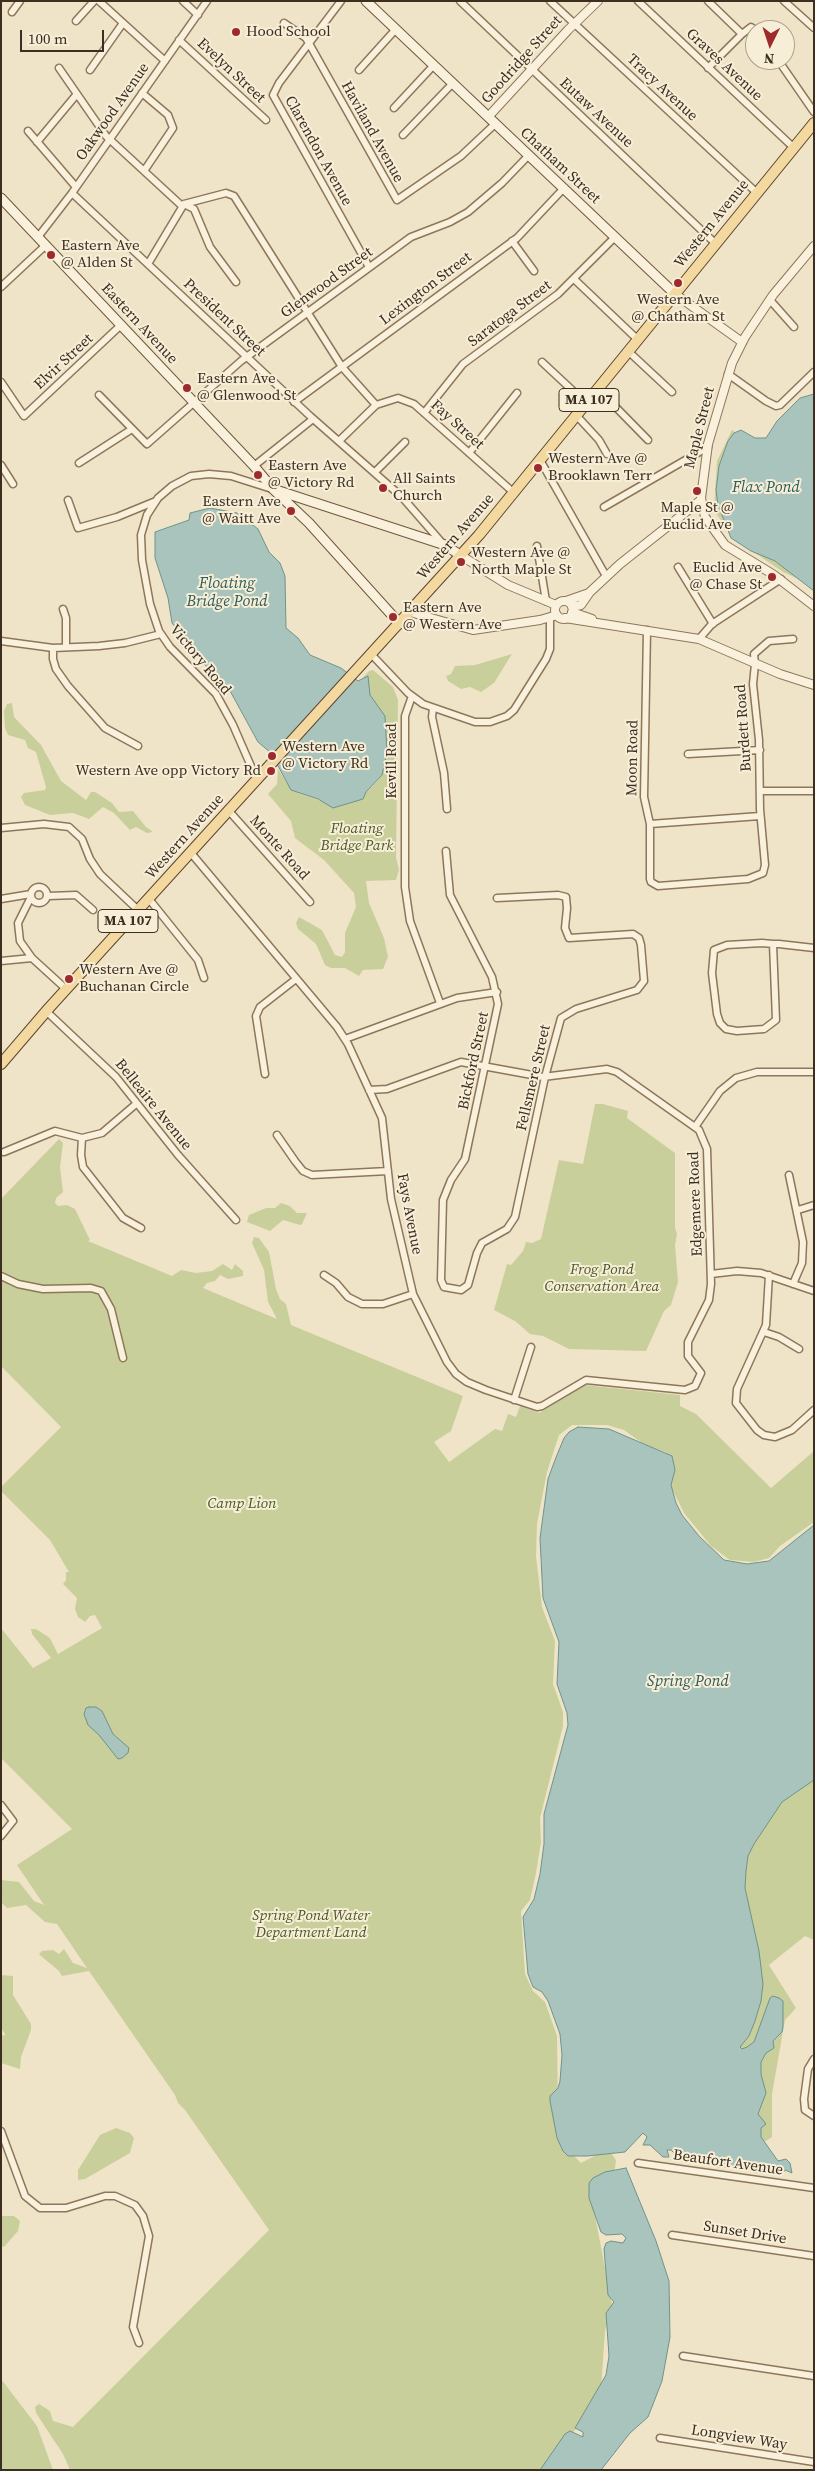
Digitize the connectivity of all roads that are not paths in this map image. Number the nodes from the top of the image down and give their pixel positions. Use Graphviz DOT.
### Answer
graph roads {
  1 [pos="20,1"];
  2 [pos="94,1"];
  3 [pos="99,1"];
  4 [pos="183,1"];
  5 [pos="208,1"];
  6 [pos="341,1"];
  7 [pos="366,1"];
  8 [pos="460,1"];
  9 [pos="550,1"];
  10 [pos="598,1"];
  11 [pos="638,1"];
  12 [pos="708,1"];
  13 [pos="784,1"];
  14 [pos="12,12"];
  15 [pos="198,14"];
  16 [pos="76,21"];
  17 [pos="123,23"];
  18 [pos="284,23"];
  19 [pos="574,23"];
  20 [pos="814,28"];
  21 [pos="396,29"];
  22 [pos="745,32"];
  23 [pos="742,34"];
  24 [pos="179,40"];
  25 [pos="308,44"];
  26 [pos="165,61"];
  27 [pos="434,65"];
  28 [pos="59,68"];
  29 [pos="708,68"];
  30 [pos="532,69"];
  31 [pos="90,70"];
  32 [pos="359,70"];
  33 [pos="785,70"];
  34 [pos="453,83"];
  35 [pos="142,93"];
  36 [pos="77,94"];
  37 [pos="394,108"];
  38 [pos="814,112"];
  39 [pos="266,120"];
  40 [pos="492,120"];
  41 [pos="814,123"];
  42 [pos="28,131"];
  43 [pos="403,135"];
  44 [pos="109,139"];
  45 [pos="37,142"];
  46 [pos="794,148"];
  47 [pos="529,155"];
  48 [pos="144,171"];
  49 [pos="564,188"];
  50 [pos="74,190"];
  51 [pos="757,193"];
  52 [pos="1,199"];
  53 [pos="183,205"];
  54 [pos="38,237"];
  55 [pos="615,237"];
  56 [pos="512,241"];
  57 [pos="716,244"];
  58 [pos="46,245"];
  59 [pos="814,246"];
  60 [pos="148,264"];
  61 [pos="369,267"];
  62 [pos="534,271"];
  63 [pos="574,279"];
  64 [pos="236,282"];
  65 [pos="1,287"];
  66 [pos="675,294"];
  67 [pos="770,300"];
  68 [pos="307,312"];
  69 [pos="122,325"];
  70 [pos="794,327"];
  71 [pos="637,339"];
  72 [pos="742,342"];
  73 [pos="628,351"];
  74 [pos="248,356"];
  75 [pos="542,362"];
  76 [pos="342,367"];
  77 [pos="814,372"];
  78 [pos="728,374"];
  79 [pos="1,382"];
  80 [pos="598,389"];
  81 [pos="4,390"];
  82 [pos="672,392"];
  83 [pos="517,393"];
  84 [pos="99,395"];
  85 [pos="194,402"];
  86 [pos="294,402"];
  87 [pos="586,403"];
  88 [pos="376,405"];
  89 [pos="424,413"];
  90 [pos="576,415"];
  91 [pos="313,419"];
  92 [pos="132,429"];
  93 [pos="340,440"];
  94 [pos="648,440"];
  95 [pos="405,442"];
  96 [pos="708,447"];
  97 [pos="469,453"];
  98 [pos="607,454"];
  99 [pos="540,460"];
  100 [pos="79,463"];
  101 [pos="1,465"];
  102 [pos="254,466"];
  103 [pos="375,472"];
  104 [pos="13,484"];
  105 [pos="273,489"];
  106 [pos="513,492"];
  107 [pos="68,500"];
  108 [pos="701,500"];
  109 [pos="156,501"];
  110 [pos="604,507"];
  111 [pos="445,545"];
  112 [pos="537,546"];
  113 [pos="460,555"];
  114 [pos="678,568"];
  115 [pos="606,576"];
  116 [pos="781,579"];
  117 [pos="590,592"];
  118 [pos="546,601"];
  119 [pos="566,601"];
  120 [pos="556,605"];
  121 [pos="581,605"];
  122 [pos="814,606"];
  123 [pos="63,609"];
  124 [pos="572,609"];
  125 [pos="410,612"];
  126 [pos="584,616"];
  127 [pos="557,617"];
  128 [pos="601,622"];
  129 [pos="400,624"];
  130 [pos="713,624"];
  131 [pos="648,630"];
  132 [pos="161,634"];
  133 [pos="699,639"];
  134 [pos="793,639"];
  135 [pos="1,641"];
  136 [pos="53,648"];
  137 [pos="66,648"];
  138 [pos="372,655"];
  139 [pos="755,664"];
  140 [pos="814,685"];
  141 [pos="412,696"];
  142 [pos="433,708"];
  143 [pos="138,746"];
  144 [pos="760,750"];
  145 [pos="688,754"];
  146 [pos="257,780"];
  147 [pos="760,791"];
  148 [pos="814,791"];
  149 [pos="447,809"];
  150 [pos="229,811"];
  151 [pos="760,816"];
  152 [pos="650,824"];
  153 [pos="1,828"];
  154 [pos="446,851"];
  155 [pos="191,853"];
  156 [pos="683,884"];
  157 [pos="31,896"];
  158 [pos="48,896"];
  159 [pos="496,898"];
  160 [pos="1,899"];
  161 [pos="149,899"];
  162 [pos="310,902"];
  163 [pos="93,910"];
  164 [pos="138,910"];
  165 [pos="773,944"];
  166 [pos="814,948"];
  167 [pos="32,958"];
  168 [pos="1,961"];
  169 [pos="204,978"];
  170 [pos="296,979"];
  171 [pos="66,989"];
  172 [pos="497,992"];
  173 [pos="440,1003"];
  174 [pos="46,1011"];
  175 [pos="345,1039"];
  176 [pos="1,1064"];
  177 [pos="486,1066"];
  178 [pos="814,1072"];
  179 [pos="265,1074"];
  180 [pos="545,1077"];
  181 [pos="369,1090"];
  182 [pos="136,1104"];
  183 [pos="695,1127"];
  184 [pos="277,1135"];
  185 [pos="82,1138"];
  186 [pos="4,1152"];
  187 [pos="388,1171"];
  188 [pos="789,1176"];
  189 [pos="814,1205"];
  190 [pos="798,1210"];
  191 [pos="236,1220"];
  192 [pos="141,1228"];
  193 [pos="324,1274"];
  194 [pos="710,1274"];
  195 [pos="769,1275"];
  196 [pos="1,1276"];
  197 [pos="793,1284"];
  198 [pos="468,1285"];
  199 [pos="814,1291"];
  200 [pos="413,1294"];
  201 [pos="764,1332"];
  202 [pos="531,1347"];
  203 [pos="799,1349"];
  204 [pos="123,1358"];
  205 [pos="697,1384"];
  206 [pos="514,1400"];
  207 [pos="814,1410"];
  208 [pos="1,1805"];
  209 [pos="3,1835"];
  210 [pos="814,2059"];
  211 [pos="814,2116"];
  212 [pos="1,2131"];
  213 [pos="638,2163"];
  214 [pos="814,2188"];
  215 [pos="672,2235"];
  216 [pos="814,2256"];
  217 [pos="139,2343"];
  218 [pos="683,2356"];
  219 [pos="814,2376"];
  220 [pos="660,2438"];
  221 [pos="814,2462"];
  1 -- 14 [label="street"];
  2 -- 16 [label="street"];
  3 -- 17 [label="street"];
  4 -- 15 [label="street"];
  5 -- 15 [label="street, Oakwood Avenue"];
  6 -- 25 [label="street, Clarendon Avenue"];
  7 -- 21 [label="main road, Chatham Street"];
  8 -- 30 [label="street, Eutaw Avenue"];
  9 -- 19 [label="street, Tracy Avenue"];
  10 -- 19 [label="street, Goodridge Street"];
  11 -- 29 [label="street, Graves Avenue"];
  12 -- 23 [label="street"];
  13 -- 20 [label="street"];
  15 -- 24 [label="street, Oakwood Avenue"];
  17 -- 26 [label="street"];
  17 -- 31 [label="street"];
  18 -- 25 [label="street"];
  19 -- 30 [label="street, Goodridge Street"];
  19 -- 51 [label="street, Tracy Avenue"];
  21 -- 27 [label="main road, Chatham Street"];
  21 -- 32 [label="street"];
  22 -- 23 [label="street"];
  23 -- 29 [label="street"];
  24 -- 26 [label="street, Oakwood Avenue"];
  24 -- 39 [label="street, Evelyn Street"];
  25 -- 40 [label="street, Haviland Avenue"];
  25 -- 61 [label="street, Clarendon Avenue"];
  26 -- 35 [label="street, Oakwood Avenue"];
  27 -- 34 [label="main road, Chatham Street"];
  27 -- 37 [label="street"];
  28 -- 36 [label="street"];
  29 -- 46 [label="street, Graves Avenue"];
  30 -- 40 [label="street, Goodridge Street"];
  30 -- 57 [label="street, Eutaw Avenue"];
  33 -- 38 [label="street"];
  34 -- 40 [label="main road, Chatham Street"];
  34 -- 43 [label="street"];
  35 -- 44 [label="street, Oakwood Avenue"];
  35 -- 48 [label="street"];
  36 -- 44 [label="street"];
  36 -- 45 [label="street"];
  40 -- 47 [label="main road, Chatham Street"];
  41 -- 46 [label="main road, Western Avenue / MA 107"];
  42 -- 45 [label="street, President Street"];
  44 -- 48 [label="street"];
  44 -- 50 [label="street, Oakwood Avenue"];
  45 -- 50 [label="street, President Street"];
  46 -- 51 [label="main road, Western Avenue / MA 107"];
  47 -- 49 [label="main road, Chatham Street"];
  47 -- 61 [label="street, Glenwood Street"];
  48 -- 53 [label="street"];
  49 -- 55 [label="main road, Chatham Street"];
  49 -- 56 [label="street, Lexington Street"];
  50 -- 54 [label="street, Oakwood Avenue"];
  50 -- 60 [label="street, President Street"];
  51 -- 57 [label="main road, Western Avenue / MA 107"];
  52 -- 54 [label="main road, Eastern Avenue"];
  53 -- 60 [label="street"];
  53 -- 64 [label="street"];
  53 -- 68 [label="street"];
  54 -- 58 [label="main road, Eastern Avenue"];
  55 -- 63 [label="street, Saratoga Street"];
  55 -- 66 [label="main road, Chatham Street"];
  56 -- 62 [label="street"];
  56 -- 76 [label="street, Lexington Street"];
  57 -- 66 [label="main road, Western Avenue / MA 107"];
  58 -- 65 [label="street"];
  58 -- 69 [label="main road, Eastern Avenue"];
  59 -- 67 [label="street, Maple Street"];
  60 -- 74 [label="street, President Street"];
  61 -- 68 [label="street, Glenwood Street"];
  63 -- 71 [label="street"];
  63 -- 89 [label="street, Saratoga Street"];
  66 -- 71 [label="main road, Western Avenue / MA 107"];
  66 -- 72 [label="street, Chatham Street"];
  67 -- 70 [label="street"];
  67 -- 72 [label="street, Maple Street"];
  68 -- 74 [label="street, Glenwood Street"];
  68 -- 76 [label="street"];
  69 -- 81 [label="street, Elvir Street"];
  69 -- 85 [label="main road, Eastern Avenue"];
  71 -- 73 [label="main road, Western Avenue / MA 107"];
  72 -- 78 [label="street, Maple Street"];
  73 -- 80 [label="main road, Western Avenue / MA 107"];
  73 -- 82 [label="street"];
  74 -- 85 [label="street, Glenwood Street"];
  74 -- 86 [label="street, President Street"];
  75 -- 87 [label="street"];
  76 -- 86 [label="street, Lexington Street"];
  76 -- 88 [label="street"];
  77 -- 78 [label="street"];
  78 -- 96 [label="street, Maple Street"];
  79 -- 81 [label="street"];
  80 -- 87 [label="main road, Western Avenue / MA 107"];
  80 -- 94 [label="street"];
  83 -- 97 [label="street"];
  84 -- 92 [label="street"];
  85 -- 92 [label="street, Glenwood Street"];
  85 -- 102 [label="main road, Eastern Avenue"];
  86 -- 91 [label="street, President Street"];
  87 -- 90 [label="main road, Western Avenue / MA 107"];
  88 -- 89 [label="street, Fay Street"];
  88 -- 93 [label="street"];
  89 -- 97 [label="street, Fay Street"];
  90 -- 98 [label="street"];
  90 -- 99 [label="main road, Western Avenue / MA 107"];
  91 -- 93 [label="street, President Street"];
  91 -- 102 [label="street"];
  92 -- 100 [label="street"];
  93 -- 103 [label="street, President Street"];
  95 -- 103 [label="street"];
  96 -- 108 [label="street, Maple Street"];
  96 -- 110 [label="street"];
  97 -- 106 [label="street, Fay Street"];
  99 -- 106 [label="main road, Western Avenue / MA 107"];
  99 -- 115 [label="street"];
  101 -- 104 [label="street"];
  102 -- 105 [label="main road, Eastern Avenue"];
  103 -- 111 [label="street, President Street"];
  105 -- 109 [label="street, Victory Road"];
  105 -- 111 [label="main road"];
  105 -- 129 [label="main road, Eastern Avenue"];
  106 -- 113 [label="main road, Western Avenue / MA 107"];
  107 -- 109 [label="street"];
  108 -- 115 [label="street"];
  108 -- 116 [label="street"];
  109 -- 132 [label="street, Victory Road"];
  111 -- 113 [label="main road"];
  112 -- 118 [label="street"];
  113 -- 118 [label="street"];
  113 -- 125 [label="main road, Western Avenue / MA 107"];
  114 -- 130 [label="street"];
  115 -- 117 [label="street"];
  116 -- 122 [label="street"];
  116 -- 130 [label="street"];
  117 -- 119 [label="street"];
  117 -- 121 [label="street"];
  118 -- 120 [label="street"];
  119 -- 120 [label="street"];
  119 -- 124 [label="street"];
  120 -- 127 [label="street"];
  121 -- 124 [label="street"];
  121 -- 126 [label="street"];
  123 -- 137 [label="street"];
  124 -- 126 [label="street"];
  124 -- 127 [label="street"];
  125 -- 127 [label="street"];
  125 -- 129 [label="main road, Western Avenue / MA 107"];
  126 -- 128 [label="street"];
  127 -- 128 [label="street"];
  127 -- 142 [label="street"];
  128 -- 131 [label="street"];
  129 -- 138 [label="main road, Western Avenue / MA 107"];
  130 -- 133 [label="street"];
  131 -- 133 [label="street"];
  131 -- 152 [label="street, Moon Road"];
  132 -- 137 [label="street"];
  132 -- 146 [label="street, Victory Road"];
  133 -- 139 [label="street"];
  134 -- 139 [label="street"];
  135 -- 136 [label="street"];
  136 -- 137 [label="street"];
  136 -- 143 [label="street"];
  138 -- 141 [label="street"];
  138 -- 146 [label="main road, Western Avenue / MA 107"];
  139 -- 140 [label="street"];
  139 -- 144 [label="street, Burdett Road"];
  141 -- 142 [label="street"];
  141 -- 173 [label="street, Kevill Road"];
  142 -- 149 [label="street"];
  144 -- 145 [label="street"];
  144 -- 147 [label="street, Burdett Road"];
  146 -- 150 [label="main road, Western Avenue / MA 107"];
  147 -- 148 [label="street"];
  147 -- 151 [label="street, Burdett Road"];
  150 -- 155 [label="main road, Western Avenue / MA 107"];
  150 -- 162 [label="street, Monte Road"];
  151 -- 152 [label="street"];
  151 -- 156 [label="street, Burdett Road"];
  152 -- 156 [label="street, Moon Road"];
  153 -- 164 [label="street"];
  154 -- 172 [label="street, Bickford Street"];
  155 -- 161 [label="main road, Western Avenue / MA 107"];
  155 -- 170 [label="street, Fays Avenue"];
  157 -- 158 [label="street"];
  157 -- 158 [label="street"];
  157 -- 160 [label="street"];
  157 -- 167 [label="street"];
  158 -- 163 [label="street"];
  159 -- 180 [label="street, Fellsmere Street"];
  161 -- 164 [label="main road, Western Avenue / MA 107"];
  161 -- 169 [label="street"];
  164 -- 171 [label="main road, Western Avenue / MA 107"];
  165 -- 165 [label="street"];
  165 -- 166 [label="street"];
  167 -- 168 [label="street"];
  167 -- 171 [label="street"];
  170 -- 175 [label="street, Fays Avenue"];
  170 -- 179 [label="street"];
  171 -- 174 [label="main road, Western Avenue / MA 107"];
  172 -- 173 [label="street"];
  172 -- 177 [label="street, Bickford Street"];
  173 -- 175 [label="street"];
  174 -- 176 [label="main road, Western Avenue / MA 107"];
  174 -- 182 [label="street, Belleaire Avenue"];
  175 -- 181 [label="street, Fays Avenue"];
  177 -- 180 [label="street, Edgemere Road"];
  177 -- 181 [label="street, Edgemere Road"];
  177 -- 198 [label="street, Bickford Street"];
  178 -- 183 [label="street"];
  180 -- 183 [label="street, Edgemere Road"];
  180 -- 198 [label="street, Fellsmere Street"];
  181 -- 187 [label="street, Fays Avenue"];
  182 -- 185 [label="street"];
  182 -- 191 [label="street, Belleaire Avenue"];
  183 -- 194 [label="street, Edgemere Road"];
  184 -- 187 [label="street"];
  185 -- 186 [label="street"];
  185 -- 192 [label="street"];
  187 -- 200 [label="street, Fays Avenue"];
  188 -- 190 [label="street"];
  189 -- 190 [label="street"];
  190 -- 197 [label="street"];
  193 -- 200 [label="street"];
  194 -- 195 [label="street"];
  194 -- 205 [label="street, Edgemere Road"];
  195 -- 197 [label="street"];
  195 -- 201 [label="street"];
  196 -- 204 [label="street"];
  197 -- 199 [label="street"];
  200 -- 206 [label="street, Fays Avenue"];
  201 -- 203 [label="street"];
  201 -- 207 [label="street"];
  202 -- 206 [label="street"];
  205 -- 206 [label="street, Fays Avenue"];
  208 -- 209 [label="street"];
  210 -- 211 [label="street"];
  212 -- 217 [label="street"];
  213 -- 214 [label="street, Beaufort Avenue"];
  215 -- 216 [label="street, Sunset Drive"];
  218 -- 219 [label="street"];
  220 -- 221 [label="street, Longview Way"];
}
